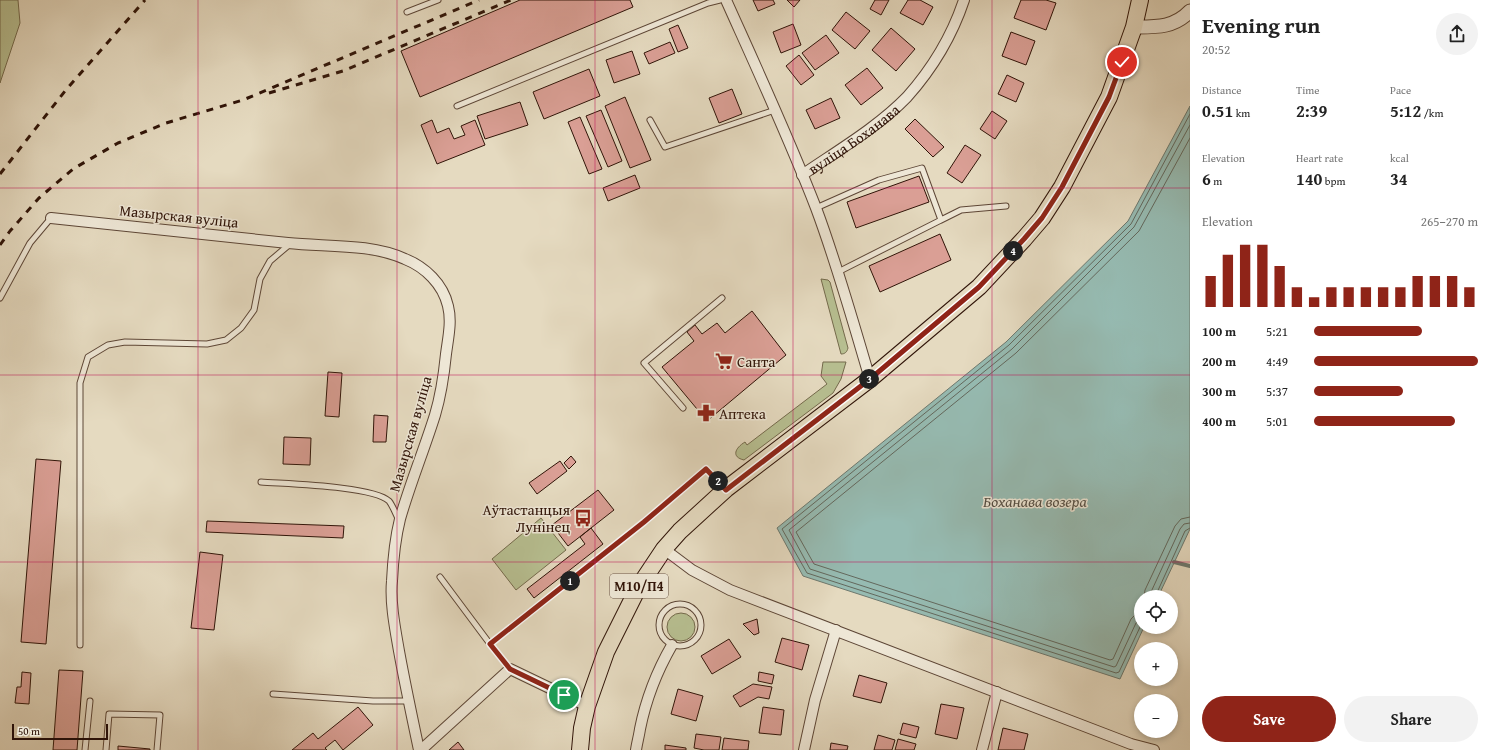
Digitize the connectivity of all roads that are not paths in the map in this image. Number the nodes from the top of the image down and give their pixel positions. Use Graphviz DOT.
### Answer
graph roads {
  1 [pos="438,0"];
  2 [pos="720,0"];
  3 [pos="726,0"];
  4 [pos="964,0"];
  5 [pos="1140,0"];
  6 [pos="1190,11"];
  7 [pos="407,12"];
  8 [pos="1134,27"];
  9 [pos="457,106"];
  10 [pos="775,110"];
  11 [pos="650,120"];
  12 [pos="802,175"];
  13 [pos="1006,206"];
  14 [pos="816,208"];
  15 [pos="51,218"];
  16 [pos="941,220"];
  17 [pos="291,243"];
  18 [pos="838,272"];
  19 [pos="0,298"];
  20 [pos="722,298"];
  21 [pos="870,379"];
  22 [pos="683,408"];
  23 [pos="261,482"];
  24 [pos="726,490"];
  25 [pos="400,521"];
  26 [pos="664,550"];
  27 [pos="440,577"];
  28 [pos="836,630"];
  29 [pos="490,644"];
  30 [pos="80,645"];
  31 [pos="672,645"];
  32 [pos="510,669"];
  33 [pos="997,692"];
  34 [pos="273,694"];
  35 [pos="90,701"];
  36 [pos="408,701"];
  37 [pos="587,706"];
  38 [pos="1149,749"];
  39 [pos="85,750"];
  40 [pos="106,750"];
  41 [pos="157,750"];
  42 [pos="420,750"];
  43 [pos="580,750"];
  44 [pos="636,750"];
  45 [pos="804,750"];
  46 [pos="982,750"];
  1 -- 7 [label="lane"];
  2 -- 9 [label="lane"];
  3 -- 10 [label="street, вуліца Боханава"];
  4 -- 12 [label="street, вуліца Боханава"];
  5 -- 8 [label="main road, М10/П4"];
  6 -- 8 [label="street"];
  8 -- 21 [label="main road, М10/П4"];
  10 -- 11 [label="lane"];
  10 -- 12 [label="street, вуліца Боханава"];
  12 -- 14 [label="street"];
  13 -- 16 [label="lane"];
  14 -- 16 [label="lane"];
  14 -- 18 [label="street"];
  15 -- 17 [label="street, Мазырская вуліца"];
  15 -- 19 [label="lane"];
  16 -- 18 [label="lane"];
  17 -- 25 [label="street, Мазырская вуліца"];
  17 -- 30 [label="lane"];
  18 -- 21 [label="street"];
  20 -- 22 [label="lane"];
  21 -- 24 [label="main road, М10/П4"];
  23 -- 25 [label="lane"];
  24 -- 26 [label="main road, М10/П4"];
  24 -- 29 [label="lane"];
  25 -- 36 [label="street, Мазырская вуліца"];
  26 -- 28 [label="street"];
  26 -- 37 [label="main road, М10/П4"];
  27 -- 29 [label="lane"];
  28 -- 33 [label="street"];
  28 -- 45 [label="street"];
  29 -- 32 [label="lane"];
  31 -- 31 [label="lane"];
  31 -- 44 [label="street"];
  32 -- 37 [label="street"];
  32 -- 42 [label="street"];
  33 -- 38 [label="street"];
  33 -- 46 [label="street"];
  34 -- 36 [label="lane"];
  35 -- 39 [label="lane"];
  36 -- 42 [label="street, Мазырская вуліца"];
  37 -- 43 [label="main road, М10/П4"];
  40 -- 41 [label="lane"];
}
